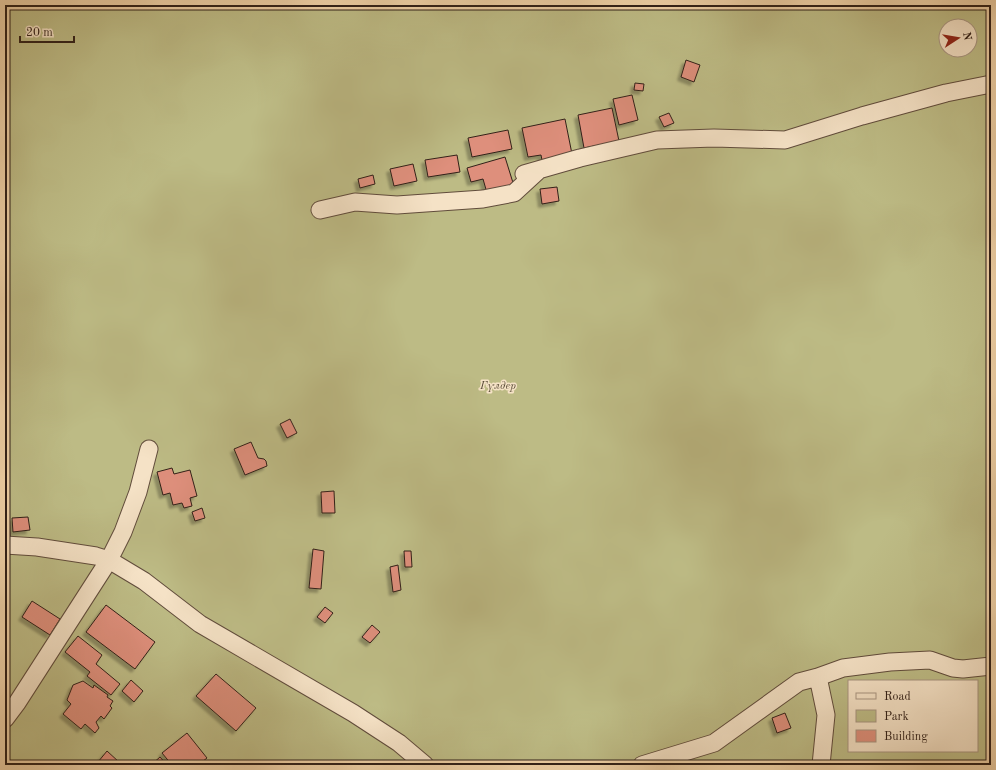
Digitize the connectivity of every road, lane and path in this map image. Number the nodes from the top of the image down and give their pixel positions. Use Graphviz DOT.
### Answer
graph roads {
  1 [pos="991,84"];
  2 [pos="320,210"];
  3 [pos="149,449"];
  4 [pos="5,545"];
  5 [pos="109,560"];
  6 [pos="991,666"];
  7 [pos="818,677"];
  8 [pos="5,719"];
  9 [pos="425,765"];
  10 [pos="642,765"];
  11 [pos="821,765"];
  1 -- 2 [label="street"];
  3 -- 5 [label="street"];
  4 -- 5 [label="street"];
  5 -- 8 [label="street"];
  5 -- 9 [label="street"];
  6 -- 7 [label="street"];
  7 -- 10 [label="street"];
  7 -- 11 [label="street"];
}
